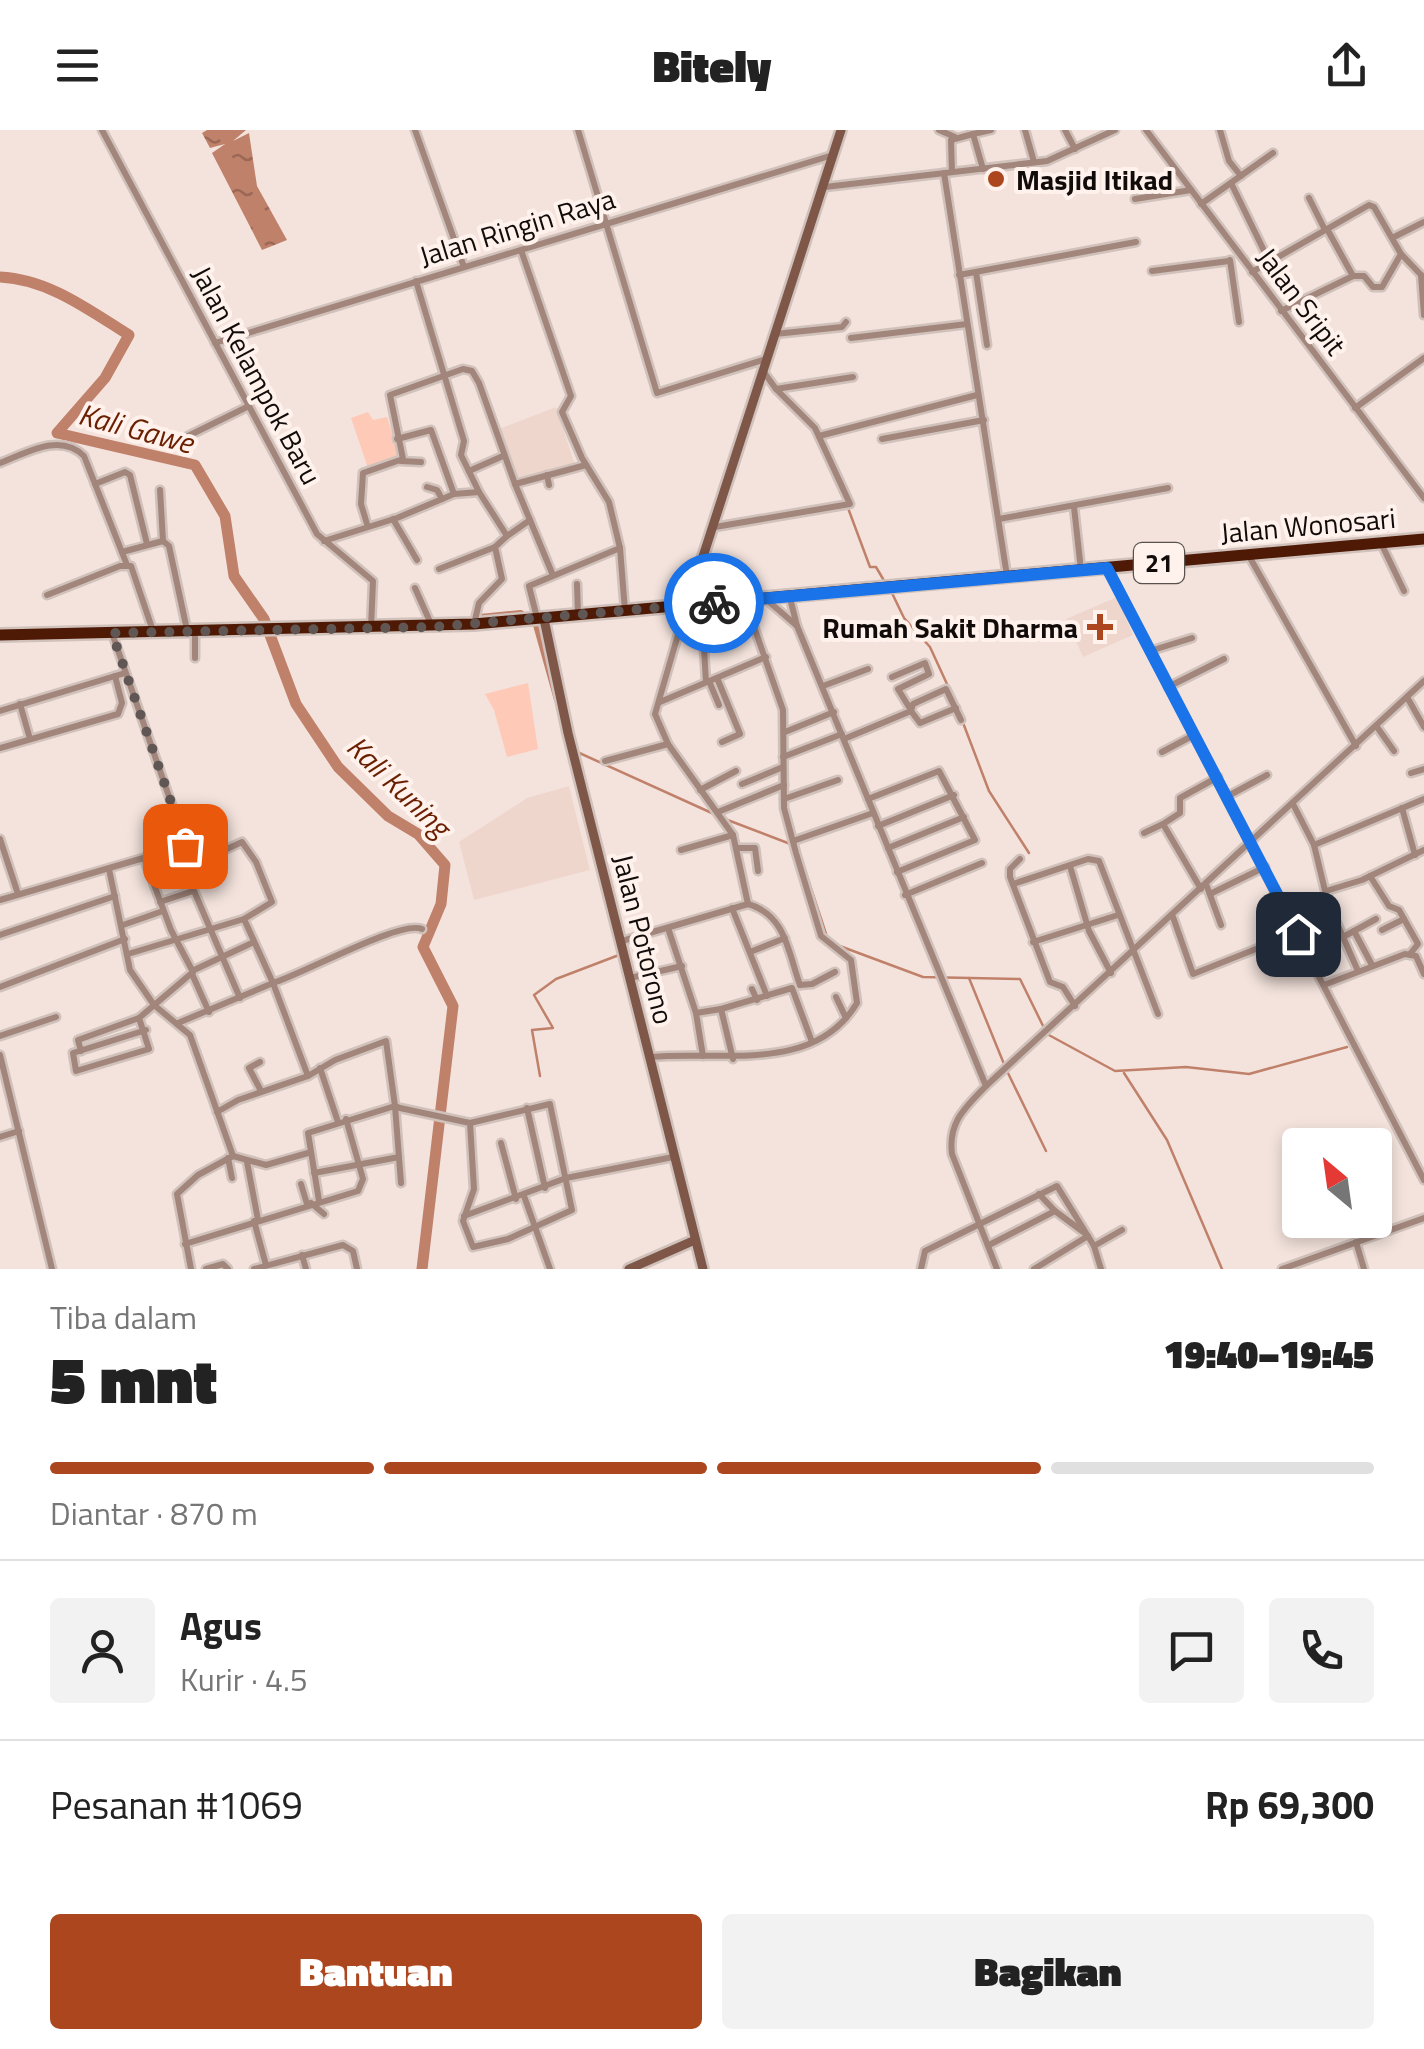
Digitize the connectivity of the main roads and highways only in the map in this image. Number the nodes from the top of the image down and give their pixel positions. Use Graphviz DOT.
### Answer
graph roads {
  1 [pos="1424,539"];
  2 [pos="0,635"];
  1 -- 2 [label="highway, Jalan Wonosari / 21"];
}
